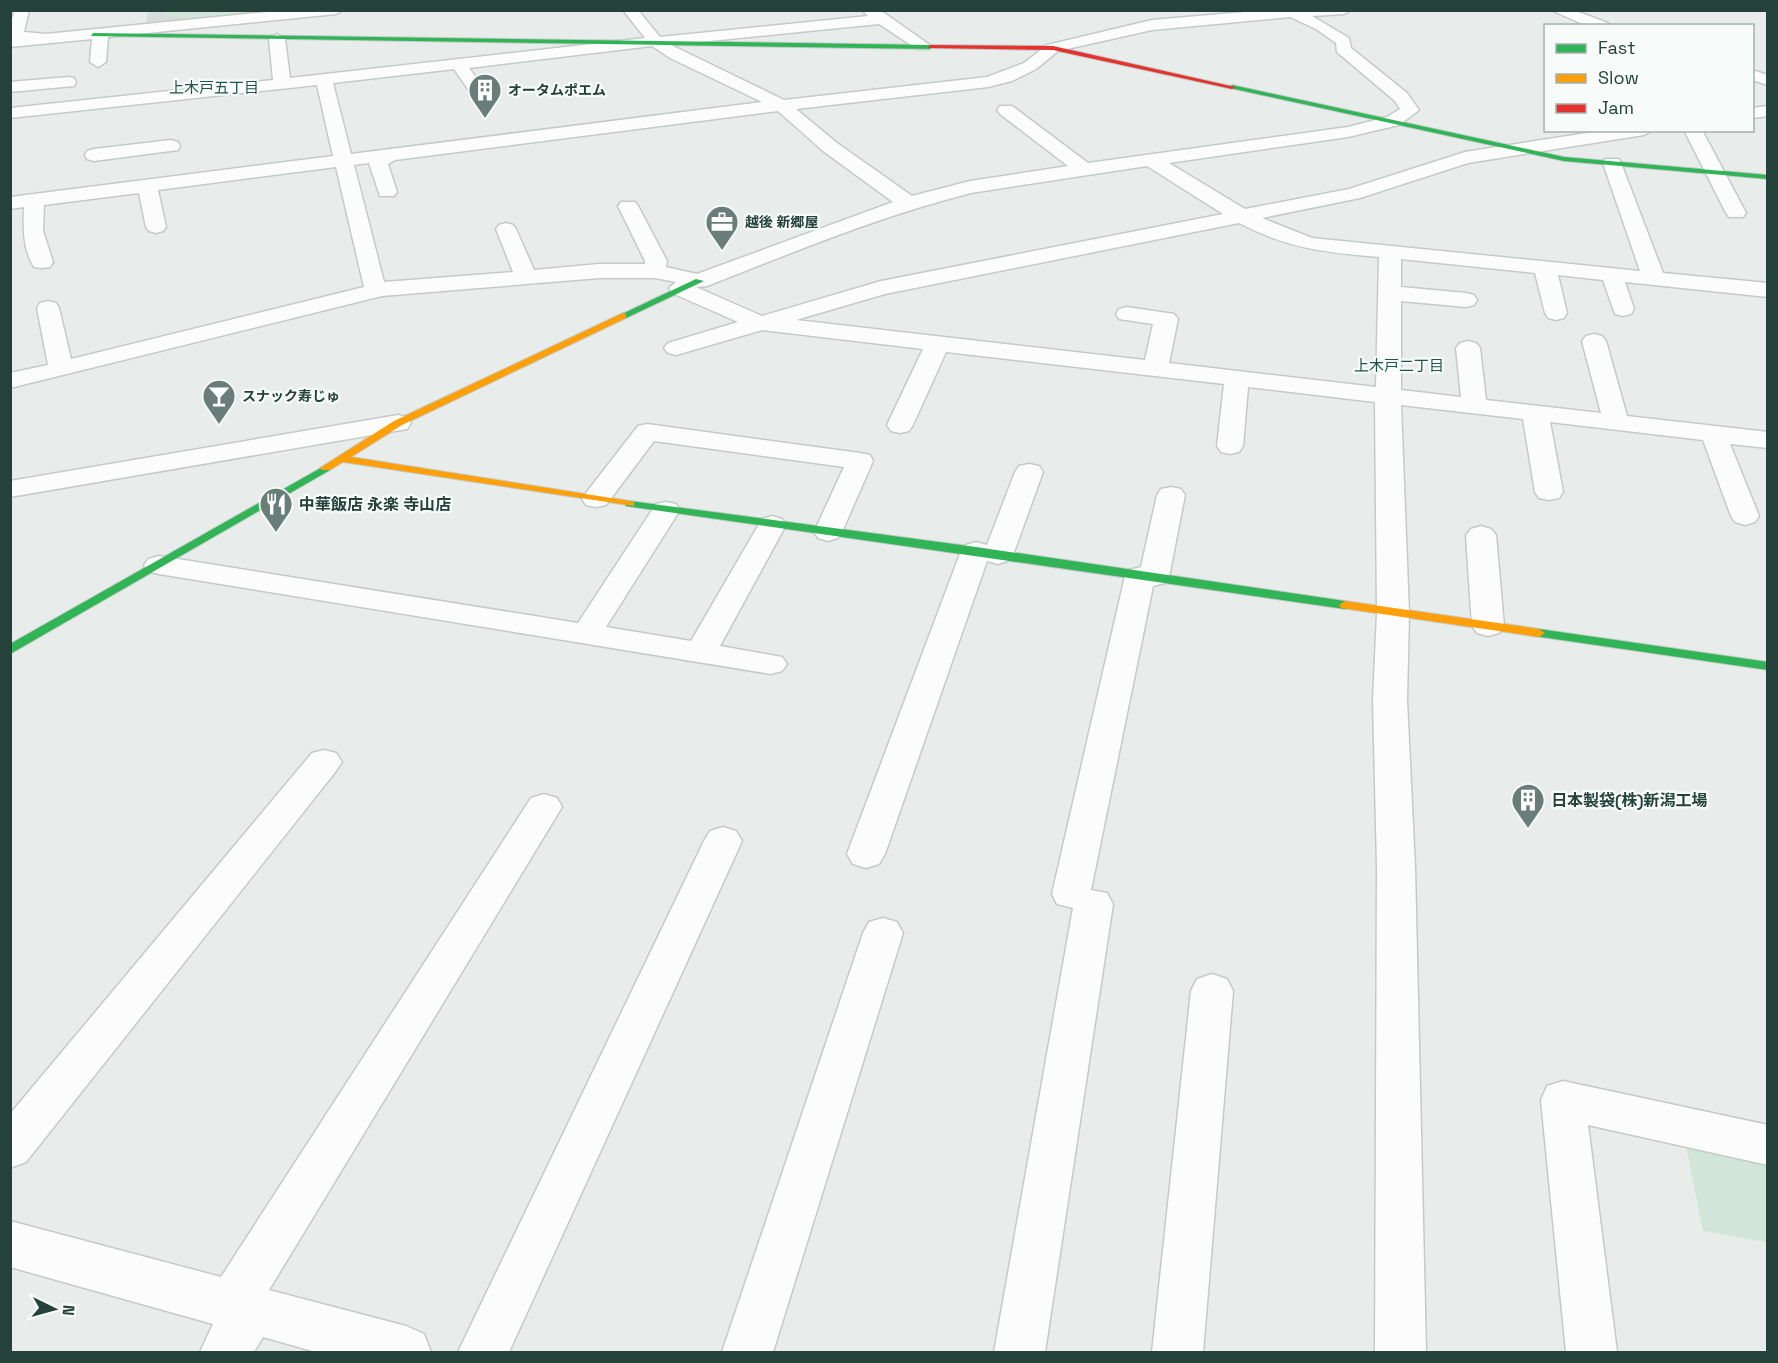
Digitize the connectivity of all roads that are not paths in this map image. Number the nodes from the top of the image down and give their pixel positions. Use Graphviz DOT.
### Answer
graph roads {
  1 [pos="22,10"];
  2 [pos="336,10"];
  3 [pos="630,10"];
  4 [pos="1344,10"];
  5 [pos="1558,10"];
  6 [pos="1288,12"];
  7 [pos="875,15"];
  8 [pos="1123,16"];
  9 [pos="1597,24"];
  10 [pos="1142,28"];
  11 [pos="97,35"];
  12 [pos="57,37"];
  13 [pos="277,39"];
  14 [pos="733,39"];
  15 [pos="401,41"];
  16 [pos="653,43"];
  17 [pos="11,45"];
  18 [pos="923,46"];
  19 [pos="1053,48"];
  20 [pos="98,62"];
  21 [pos="459,64"];
  22 [pos="1755,66"];
  23 [pos="382,72"];
  24 [pos="324,79"];
  25 [pos="1767,80"];
  26 [pos="68,82"];
  27 [pos="282,84"];
  28 [pos="10,87"];
  29 [pos="478,91"];
  30 [pos="782,105"];
  31 [pos="1006,110"];
  32 [pos="10,113"];
  33 [pos="1393,121"];
  34 [pos="1631,132"];
  35 [pos="1694,132"];
  36 [pos="171,146"];
  37 [pos="1520,149"];
  38 [pos="388,156"];
  39 [pos="1150,160"];
  40 [pos="342,162"];
  41 [pos="1612,163"];
  42 [pos="1084,169"];
  43 [pos="1716,172"];
  44 [pos="1767,177"];
  45 [pos="147,186"];
  46 [pos="93,192"];
  47 [pos="387,192"];
  48 [pos="34,200"];
  49 [pos="10,203"];
  50 [pos="908,203"];
  51 [pos="628,206"];
  52 [pos="1737,213"];
  53 [pos="1245,216"];
  54 [pos="156,227"];
  55 [pos="506,229"];
  56 [pos="1390,252"];
  57 [pos="42,262"];
  58 [pos="1545,268"];
  59 [pos="655,272"];
  60 [pos="1612,275"];
  61 [pos="526,278"];
  62 [pos="1654,279"];
  63 [pos="690,285"];
  64 [pos="382,289"];
  65 [pos="1767,290"];
  66 [pos="1389,293"];
  67 [pos="1467,300"];
  68 [pos="48,308"];
  69 [pos="1623,309"];
  70 [pos="1556,313"];
  71 [pos="1127,314"];
  72 [pos="759,323"];
  73 [pos="1594,341"];
  74 [pos="938,343"];
  75 [pos="676,348"];
  76 [pos="1468,348"];
  77 [pos="1156,367"];
  78 [pos="61,369"];
  79 [pos="1237,377"];
  80 [pos="10,381"];
  81 [pos="1388,394"];
  82 [pos="1474,405"];
  83 [pos="1535,412"];
  84 [pos="1616,422"];
  85 [pos="399,423"];
  86 [pos="900,425"];
  87 [pos="1713,433"];
  88 [pos="1767,440"];
  89 [pos="1230,446"];
  90 [pos="342,459"];
  91 [pos="1029,472"];
  92 [pos="10,489"];
  93 [pos="1549,492"];
  94 [pos="1171,495"];
  95 [pos="596,499"];
  96 [pos="666,510"];
  97 [pos="1745,516"];
  98 [pos="772,525"];
  99 [pos="828,532"];
  100 [pos="1481,535"];
  101 [pos="987,553"];
  102 [pos="159,565"];
  103 [pos="1147,576"];
  104 [pos="1393,613"];
  105 [pos="1488,626"];
  106 [pos="586,634"];
  107 [pos="10,650"];
  108 [pos="700,652"];
  109 [pos="771,664"];
  110 [pos="1767,666"];
  111 [pos="324,762"];
  112 [pos="544,807"];
  113 [pos="723,841"];
  114 [pos="866,854"];
  115 [pos="883,933"];
  116 [pos="1212,991"];
  117 [pos="1767,1145"];
  118 [pos="10,1148"];
  119 [pos="10,1244"];
  120 [pos="241,1307"];
  121 [pos="225,1353"];
  122 [pos="406,1353"];
  123 [pos="483,1353"];
  124 [pos="747,1353"];
  125 [pos="1019,1353"];
  126 [pos="1177,1353"];
  127 [pos="1401,1353"];
  128 [pos="1592,1353"];
  1 -- 12 [label="street"];
  2 -- 11 [label="street"];
  3 -- 16 [label="street"];
  4 -- 6 [label="street"];
  5 -- 9 [label="street"];
  6 -- 10 [label="street"];
  6 -- 33 [label="street"];
  7 -- 14 [label="street"];
  7 -- 18 [label="street"];
  8 -- 10 [label="street"];
  10 -- 19 [label="street"];
  11 -- 12 [label="street"];
  11 -- 13 [label="street"];
  11 -- 20 [label="street"];
  12 -- 17 [label="street"];
  13 -- 15 [label="street"];
  13 -- 27 [label="street"];
  14 -- 16 [label="street"];
  14 -- 18 [label="street"];
  15 -- 16 [label="street"];
  15 -- 23 [label="street"];
  16 -- 21 [label="street"];
  16 -- 30 [label="street"];
  18 -- 19 [label="street"];
  19 -- 30 [label="street"];
  19 -- 33 [label="street"];
  21 -- 23 [label="street"];
  21 -- 29 [label="street"];
  22 -- 25 [label="street"];
  23 -- 24 [label="street"];
  24 -- 27 [label="street"];
  24 -- 40 [label="street"];
  26 -- 28 [label="street"];
  27 -- 32 [label="street"];
  30 -- 38 [label="street"];
  30 -- 50 [label="street"];
  31 -- 42 [label="street"];
  33 -- 37 [label="street"];
  33 -- 39 [label="street"];
  34 -- 37 [label="street"];
  35 -- 43 [label="street"];
  36 -- 46 [label="street"];
  37 -- 41 [label="street"];
  37 -- 53 [label="street"];
  38 -- 40 [label="street"];
  38 -- 47 [label="street"];
  39 -- 42 [label="street"];
  39 -- 53 [label="street"];
  40 -- 45 [label="street"];
  40 -- 64 [label="street"];
  41 -- 43 [label="street"];
  41 -- 62 [label="street"];
  42 -- 50 [label="street"];
  43 -- 44 [label="street"];
  43 -- 52 [label="street"];
  45 -- 46 [label="street"];
  45 -- 54 [label="street"];
  46 -- 48 [label="street"];
  48 -- 49 [label="street"];
  48 -- 57 [label="street"];
  50 -- 63 [label="street"];
  51 -- 59 [label="street"];
  53 -- 56 [label="street"];
  53 -- 72 [label="street"];
  55 -- 61 [label="street"];
  56 -- 58 [label="street"];
  56 -- 66 [label="street"];
  58 -- 60 [label="street"];
  58 -- 70 [label="street"];
  59 -- 61 [label="street"];
  59 -- 63 [label="street"];
  60 -- 62 [label="street"];
  60 -- 69 [label="street"];
  61 -- 64 [label="street"];
  62 -- 65 [label="street"];
  63 -- 72 [label="street"];
  63 -- 85 [label="street"];
  64 -- 78 [label="street"];
  66 -- 67 [label="street"];
  66 -- 81 [label="street"];
  68 -- 78 [label="street"];
  71 -- 77 [label="street"];
  72 -- 74 [label="street"];
  72 -- 75 [label="street"];
  73 -- 84 [label="street"];
  74 -- 77 [label="street"];
  74 -- 86 [label="street"];
  76 -- 82 [label="street"];
  77 -- 79 [label="street"];
  78 -- 80 [label="street"];
  79 -- 81 [label="street"];
  79 -- 89 [label="street"];
  81 -- 82 [label="street"];
  81 -- 104 [label="street"];
  82 -- 83 [label="street"];
  83 -- 84 [label="street"];
  83 -- 93 [label="street"];
  84 -- 87 [label="street"];
  85 -- 90 [label="street"];
  85 -- 92 [label="street"];
  87 -- 88 [label="street"];
  87 -- 97 [label="street"];
  90 -- 95 [label="street"];
  90 -- 102 [label="street"];
  91 -- 101 [label="street"];
  94 -- 103 [label="street"];
  95 -- 96 [label="street"];
  95 -- 99 [label="street"];
  96 -- 98 [label="street"];
  96 -- 106 [label="street"];
  98 -- 99 [label="street"];
  98 -- 108 [label="street"];
  99 -- 101 [label="street"];
  100 -- 105 [label="street"];
  101 -- 103 [label="street"];
  101 -- 114 [label="street"];
  102 -- 106 [label="street"];
  102 -- 107 [label="street"];
  103 -- 104 [label="street"];
  103 -- 125 [label="street"];
  104 -- 105 [label="street"];
  104 -- 127 [label="street"];
  105 -- 110 [label="street"];
  106 -- 108 [label="street"];
  108 -- 109 [label="street"];
  111 -- 118 [label="street"];
  112 -- 120 [label="street"];
  113 -- 123 [label="street"];
  115 -- 124 [label="street"];
  116 -- 126 [label="street"];
  117 -- 128 [label="street"];
  119 -- 120 [label="street"];
  120 -- 121 [label="street"];
  120 -- 122 [label="street"];
}
